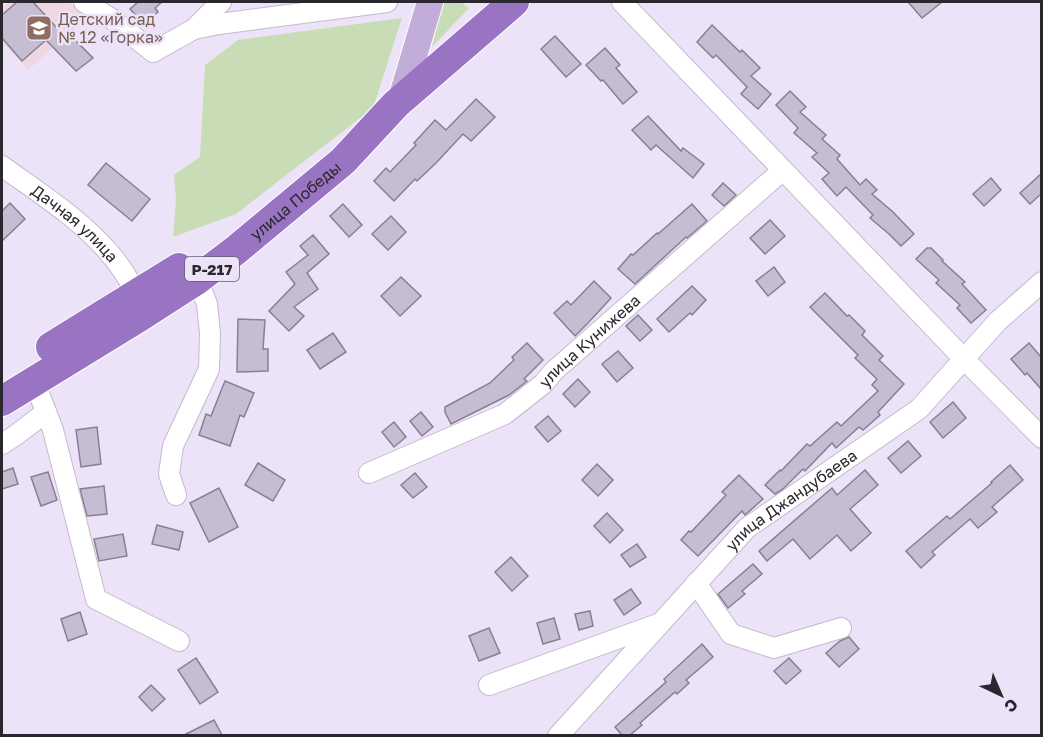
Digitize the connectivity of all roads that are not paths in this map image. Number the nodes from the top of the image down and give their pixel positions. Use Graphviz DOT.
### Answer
graph roads {
  1 [pos="84,2"];
  2 [pos="221,2"];
  3 [pos="380,2"];
  4 [pos="430,2"];
  5 [pos="514,2"];
  6 [pos="622,2"];
  7 [pos="194,28"];
  8 [pos="399,101"];
  9 [pos="2,166"];
  10 [pos="783,170"];
  11 [pos="195,281"];
  12 [pos="1041,282"];
  13 [pos="137,294"];
  14 [pos="964,359"];
  15 [pos="2,377"];
  16 [pos="32,382"];
  17 [pos="2,401"];
  18 [pos="46,411"];
  19 [pos="1041,438"];
  20 [pos="2,444"];
  21 [pos="369,473"];
  22 [pos="176,495"];
  23 [pos="696,583"];
  24 [pos="660,623"];
  25 [pos="841,628"];
  26 [pos="179,641"];
  27 [pos="489,685"];
  28 [pos="558,735"];
  1 -- 7 [label="street"];
  2 -- 7 [label="street"];
  3 -- 7 [label="street"];
  4 -- 8 [label="main road"];
  5 -- 8 [label="highway, улица Победы / Р-217"];
  6 -- 10 [label="street"];
  8 -- 11 [label="highway, улица Победы / Р-217"];
  8 -- 13 [label="highway, улица Победы / Р-217"];
  9 -- 13 [label="street, Дачная улица"];
  10 -- 14 [label="street"];
  10 -- 21 [label="street, улица Кунижева"];
  11 -- 16 [label="highway, улица Победы / Р-217"];
  11 -- 22 [label="street"];
  12 -- 14 [label="street, улица Джандубаева"];
  13 -- 15 [label="highway, улица Победы / Р-217"];
  14 -- 19 [label="street"];
  14 -- 23 [label="street, улица Джандубаева"];
  16 -- 17 [label="highway, улица Победы / Р-217"];
  16 -- 18 [label="street"];
  18 -- 20 [label="street"];
  18 -- 26 [label="street"];
  23 -- 24 [label="street, улица Джандубаева"];
  23 -- 25 [label="street"];
  24 -- 27 [label="street"];
  24 -- 28 [label="street, улица Джандубаева"];
}
